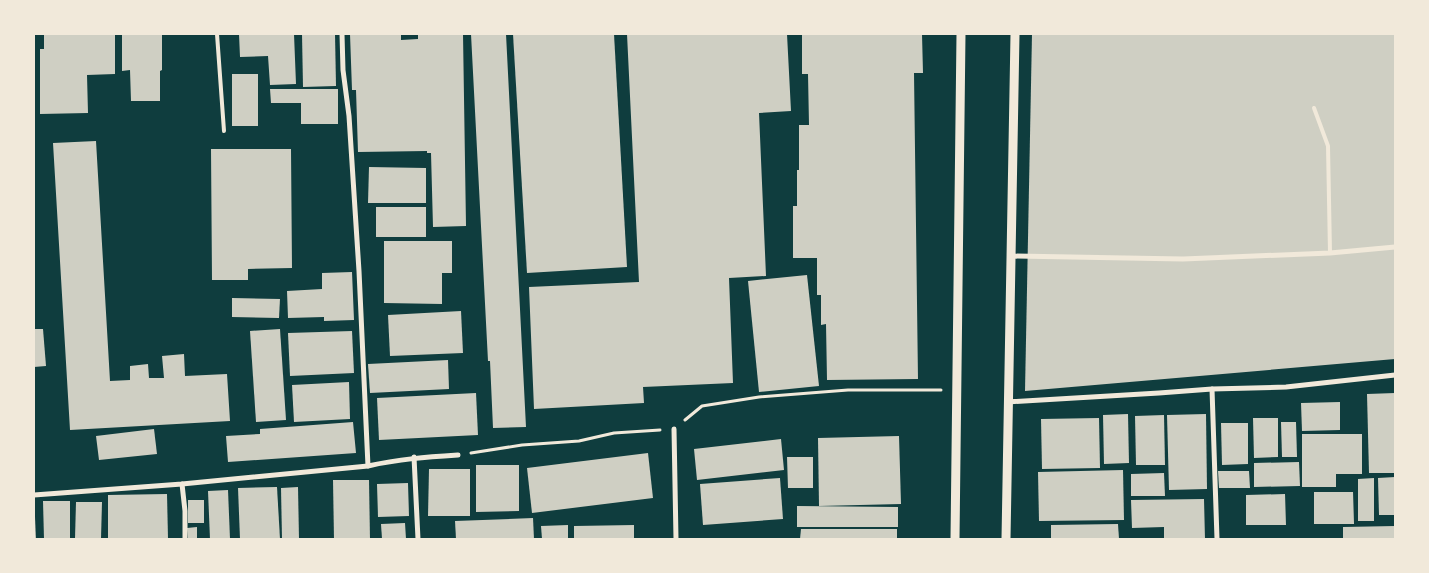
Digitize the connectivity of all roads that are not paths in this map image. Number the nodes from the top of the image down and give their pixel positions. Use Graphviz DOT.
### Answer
graph roads {
  1 [pos="217,34"];
  2 [pos="342,34"];
  3 [pos="961,34"];
  4 [pos="1015,34"];
  5 [pos="1314,108"];
  6 [pos="224,131"];
  7 [pos="1395,247"];
  8 [pos="1330,253"];
  9 [pos="1010,256"];
  10 [pos="1395,376"];
  11 [pos="1212,389"];
  12 [pos="1008,402"];
  13 [pos="674,429"];
  14 [pos="458,455"];
  15 [pos="414,457"];
  16 [pos="368,466"];
  17 [pos="182,484"];
  18 [pos="34,495"];
  19 [pos="185,539"];
  20 [pos="418,539"];
  21 [pos="676,539"];
  22 [pos="955,539"];
  23 [pos="1006,539"];
  24 [pos="1217,539"];
  1 -- 6 [label="lane"];
  2 -- 16 [label="street"];
  3 -- 22 [label="street"];
  4 -- 9 [label="street"];
  5 -- 8 [label="lane"];
  7 -- 8 [label="street"];
  8 -- 9 [label="street"];
  9 -- 12 [label="street"];
  10 -- 11 [label="street"];
  11 -- 12 [label="street"];
  11 -- 24 [label="street"];
  12 -- 23 [label="street"];
  13 -- 21 [label="street"];
  14 -- 15 [label="street"];
  15 -- 16 [label="street"];
  15 -- 20 [label="street"];
  16 -- 17 [label="street"];
  17 -- 18 [label="street"];
  17 -- 19 [label="street"];
}
